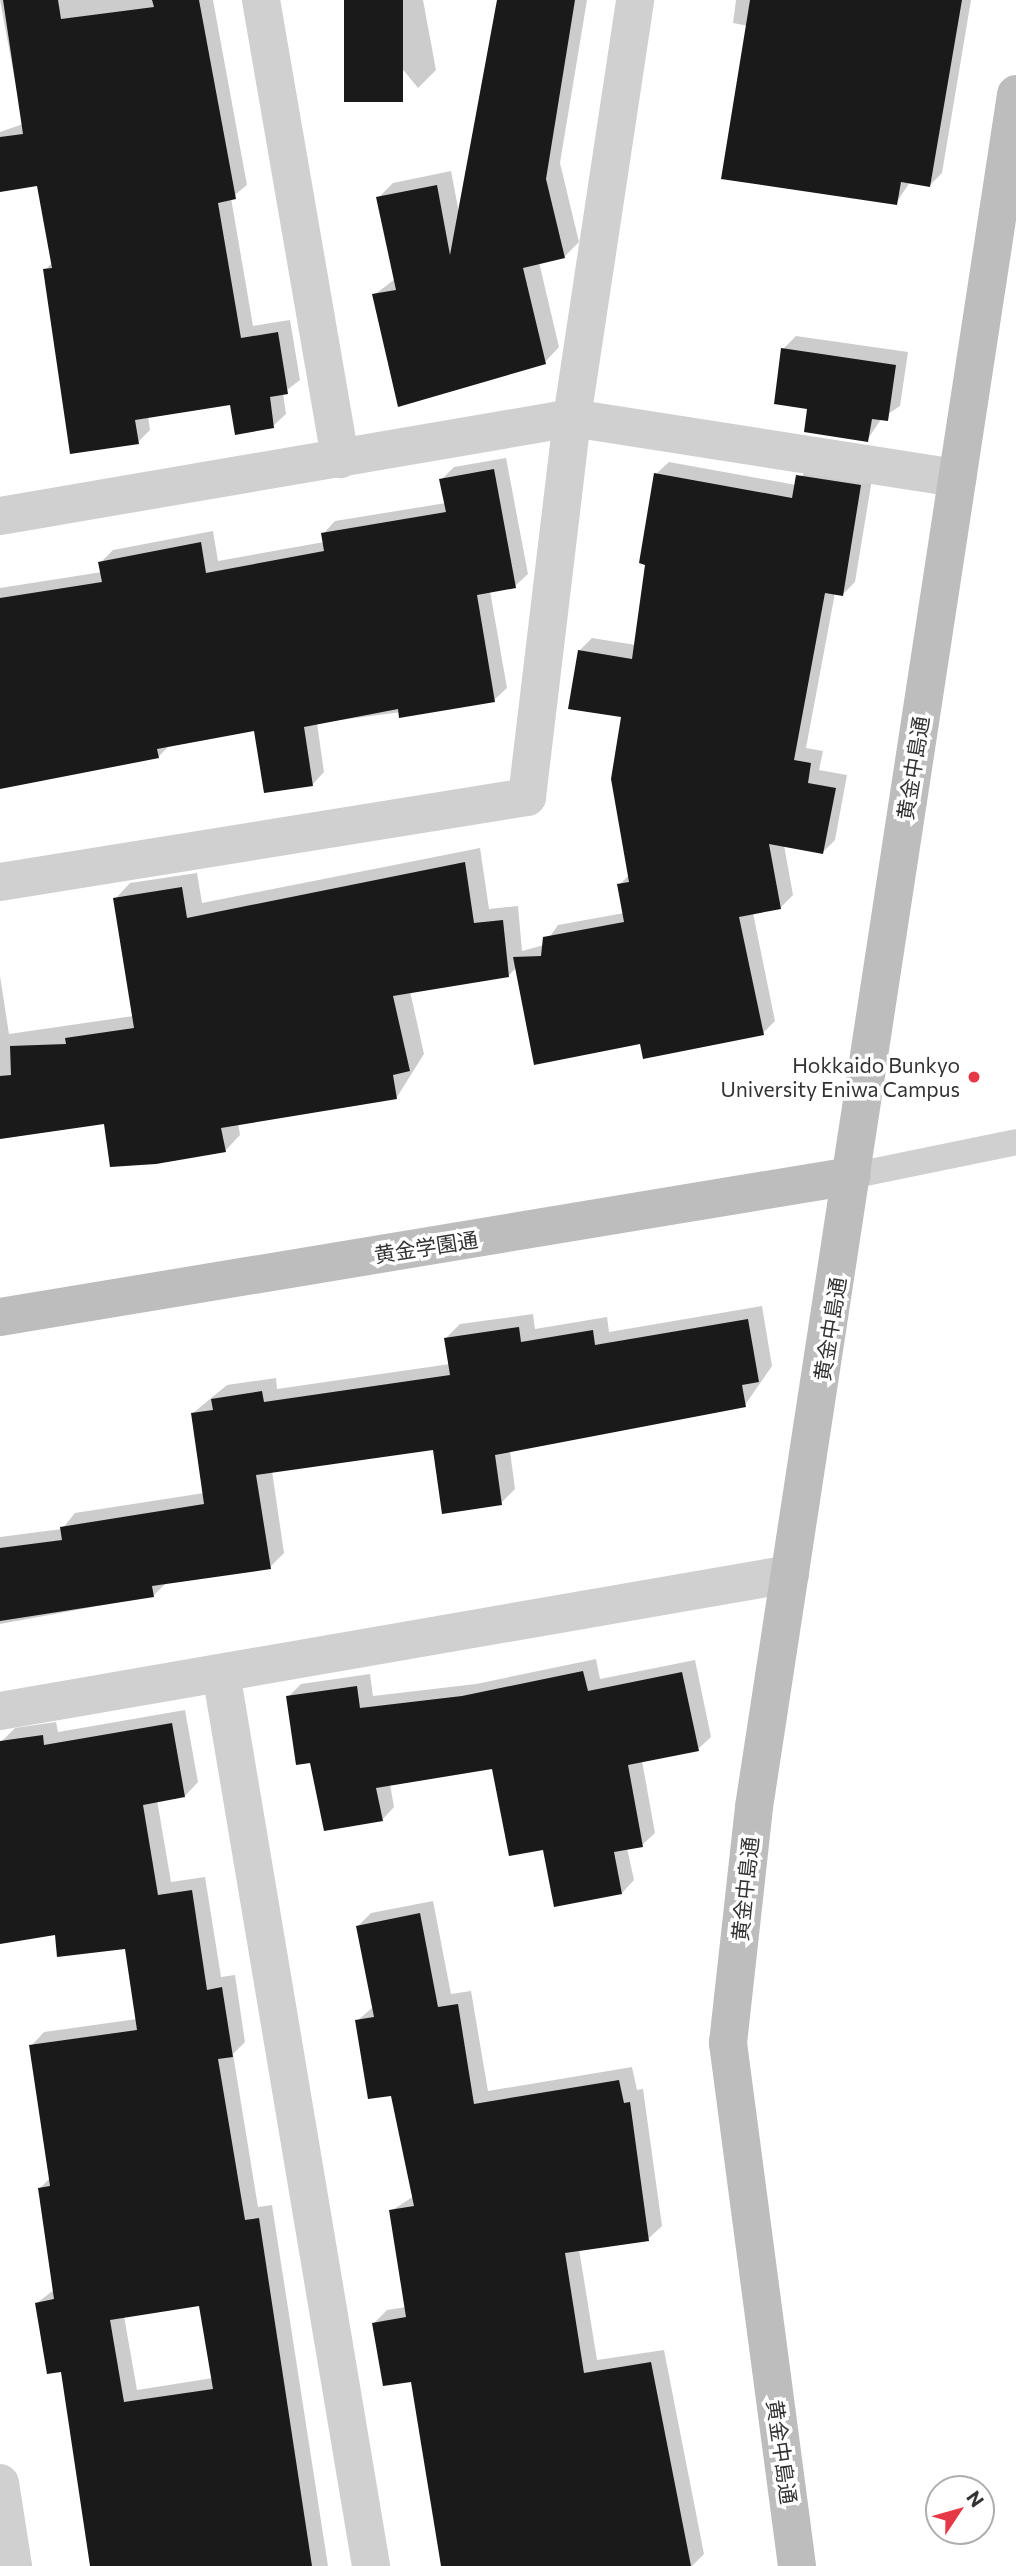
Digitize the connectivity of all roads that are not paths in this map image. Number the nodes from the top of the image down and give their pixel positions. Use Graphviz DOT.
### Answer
graph roads {
  1 [pos="261,0"];
  2 [pos="635,0"];
  3 [pos="1016,94"];
  4 [pos="572,418"];
  5 [pos="340,459"];
  6 [pos="957,478"];
  7 [pos="0,516"];
  8 [pos="0,882"];
  9 [pos="1016,1142"];
  10 [pos="851,1177"];
  11 [pos="0,1317"];
  12 [pos="790,1574"];
  13 [pos="221,1673"];
  14 [pos="0,1711"];
  15 [pos="0,2483"];
  16 [pos="13,2566"];
  17 [pos="371,2566"];
  18 [pos="797,2566"];
  1 -- 5 [label="street"];
  2 -- 4 [label="street"];
  3 -- 6 [label="street, 黄金中島通"];
  4 -- 5 [label="street"];
  4 -- 6 [label="street"];
  4 -- 8 [label="street"];
  5 -- 7 [label="street"];
  6 -- 10 [label="street, 黄金中島通"];
  9 -- 10 [label="lane"];
  10 -- 11 [label="street, 黄金学園通"];
  10 -- 12 [label="street, 黄金中島通"];
  12 -- 13 [label="street"];
  12 -- 18 [label="street, 黄金中島通"];
  13 -- 14 [label="street"];
  13 -- 17 [label="street"];
  15 -- 16 [label="street"];
}
